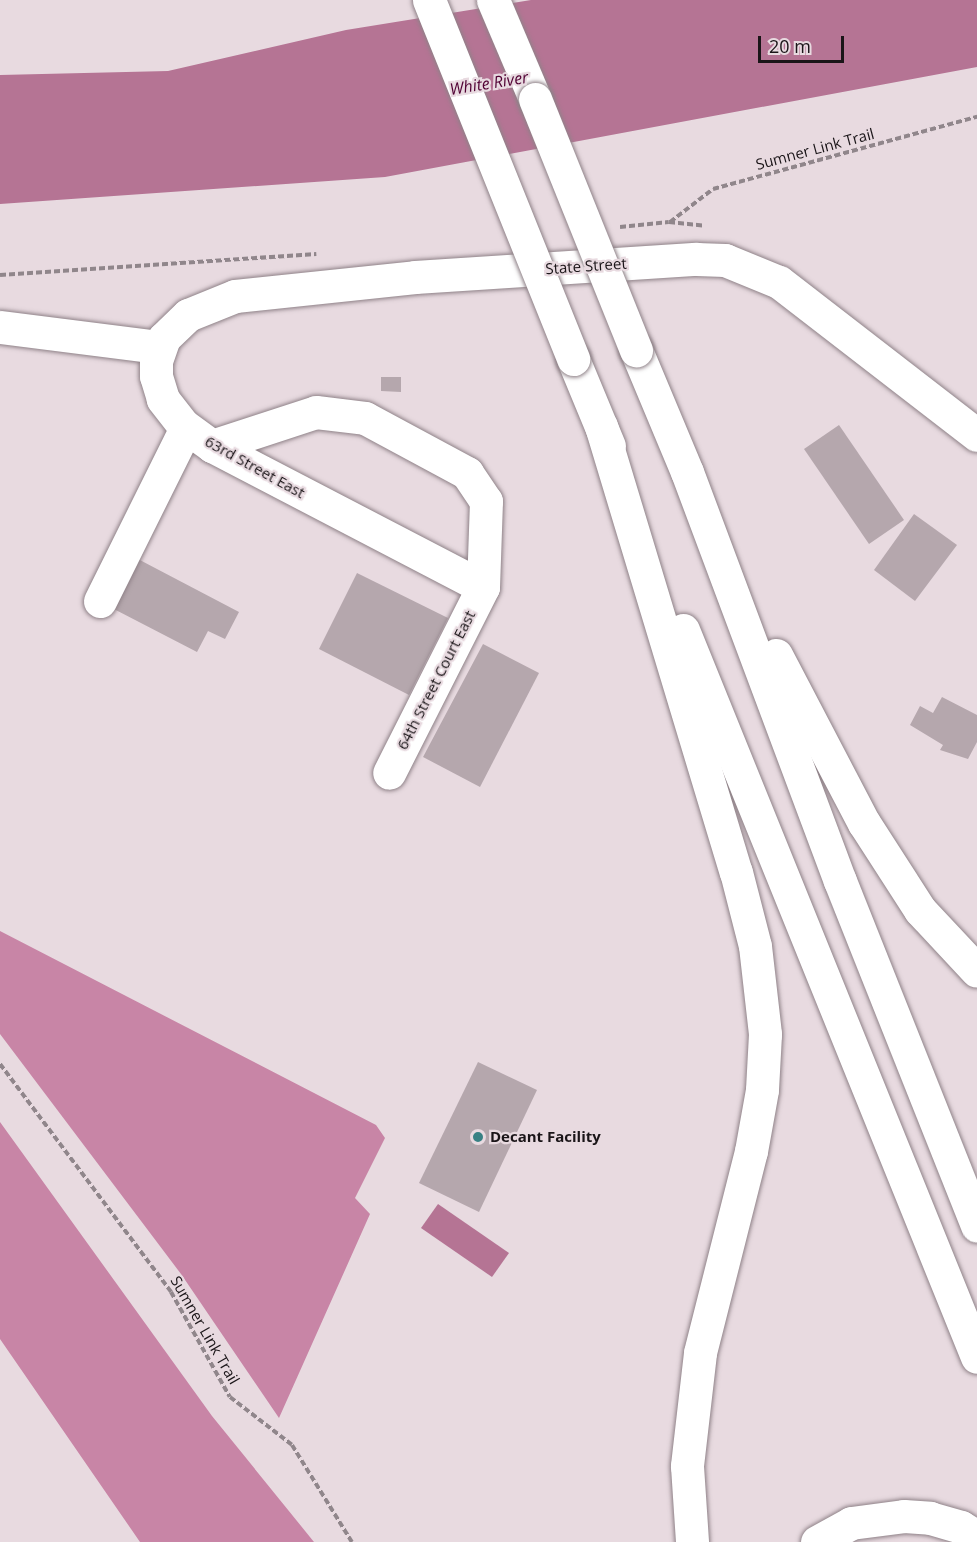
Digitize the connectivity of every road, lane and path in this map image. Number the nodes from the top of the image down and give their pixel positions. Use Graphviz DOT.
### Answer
graph roads {
  1 [pos="429,0"];
  2 [pos="493,0"];
  3 [pos="509,0"];
  4 [pos="535,99"];
  5 [pos="977,117"];
  6 [pos="669,222"];
  7 [pos="0,327"];
  8 [pos="159,347"];
  9 [pos="601,426"];
  10 [pos="977,435"];
  11 [pos="199,437"];
  12 [pos="687,472"];
  13 [pos="483,587"];
  14 [pos="100,601"];
  15 [pos="389,773"];
  16 [pos="977,971"];
  17 [pos="0,1064"];
  18 [pos="977,1226"];
  19 [pos="977,1357"];
  20 [pos="977,1537"];
  21 [pos="352,1542"];
  22 [pos="692,1542"];
  23 [pos="817,1542"];
  1 -- 9 [label="main road, bridge"];
  2 -- 4 [label="main road"];
  3 -- 4 [label="main road"];
  4 -- 12 [label="main road, bridge"];
  5 -- 6 [label="path, Sumner Link Trail"];
  7 -- 8 [label="main road"];
  8 -- 10 [label="main road, State Street"];
  8 -- 11 [label="main road, 63rd Street East"];
  9 -- 19 [label="main road"];
  9 -- 22 [label="main road"];
  11 -- 13 [label="main road, 63rd Street East"];
  11 -- 13 [label="main road"];
  11 -- 14 [label="main road"];
  12 -- 16 [label="main road"];
  12 -- 18 [label="main road"];
  13 -- 15 [label="main road, 64th Street Court East"];
  17 -- 21 [label="path, Sumner Link Trail"];
  20 -- 23 [label="main road"];
}
